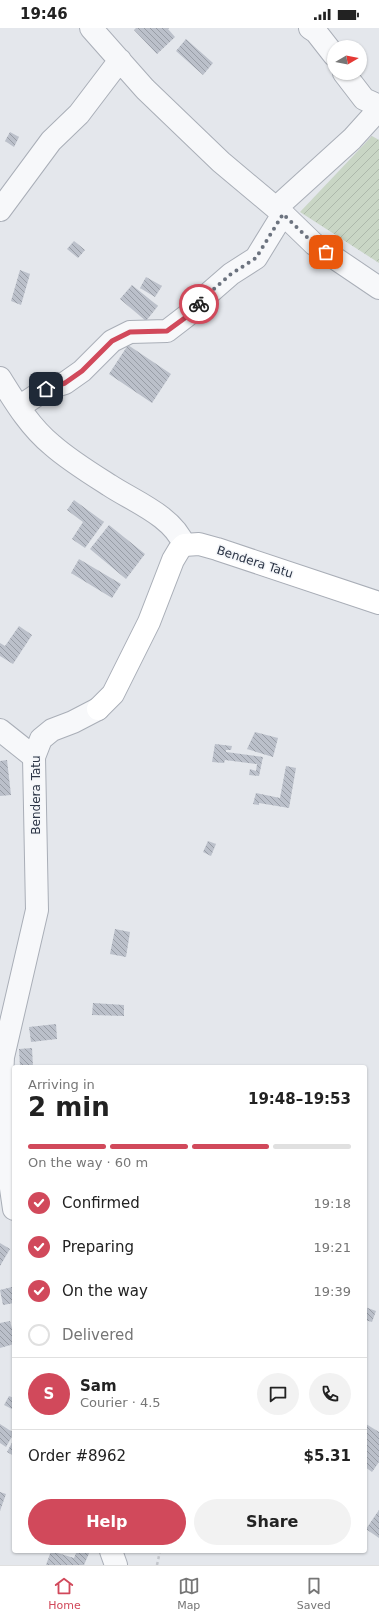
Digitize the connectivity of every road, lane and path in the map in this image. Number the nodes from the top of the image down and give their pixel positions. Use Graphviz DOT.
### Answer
graph roads {
  1 [pos="91,28"];
  2 [pos="310,28"];
  3 [pos="327,46"];
  4 [pos="120,60"];
  5 [pos="349,80"];
  6 [pos="379,106"];
  7 [pos="379,110"];
  8 [pos="0,210"];
  9 [pos="280,211"];
  10 [pos="379,288"];
  11 [pos="0,378"];
  12 [pos="19,407"];
  13 [pos="184,545"];
  14 [pos="379,603"];
  15 [pos="98,709"];
  16 [pos="0,730"];
  17 [pos="34,757"];
  18 [pos="12,1193"];
  19 [pos="112,1553"];
  20 [pos="160,1553"];
  21 [pos="116,1565"];
  22 [pos="157,1565"];
  1 -- 4 [label="street"];
  2 -- 3 [label="street"];
  4 -- 8 [label="street"];
  4 -- 9 [label="street"];
  5 -- 6 [label="street"];
  7 -- 9 [label="street"];
  9 -- 10 [label="street"];
  9 -- 12 [label="street"];
  11 -- 12 [label="street"];
  12 -- 13 [label="street"];
  13 -- 14 [label="main road, Bendera Tatu"];
  13 -- 15 [label="main road, Bendera Tatu"];
  15 -- 17 [label="street, Bendera Tatu"];
  16 -- 17 [label="street"];
  17 -- 18 [label="street, Bendera Tatu"];
  19 -- 21 [label="street"];
  20 -- 22 [label="path"];
}
